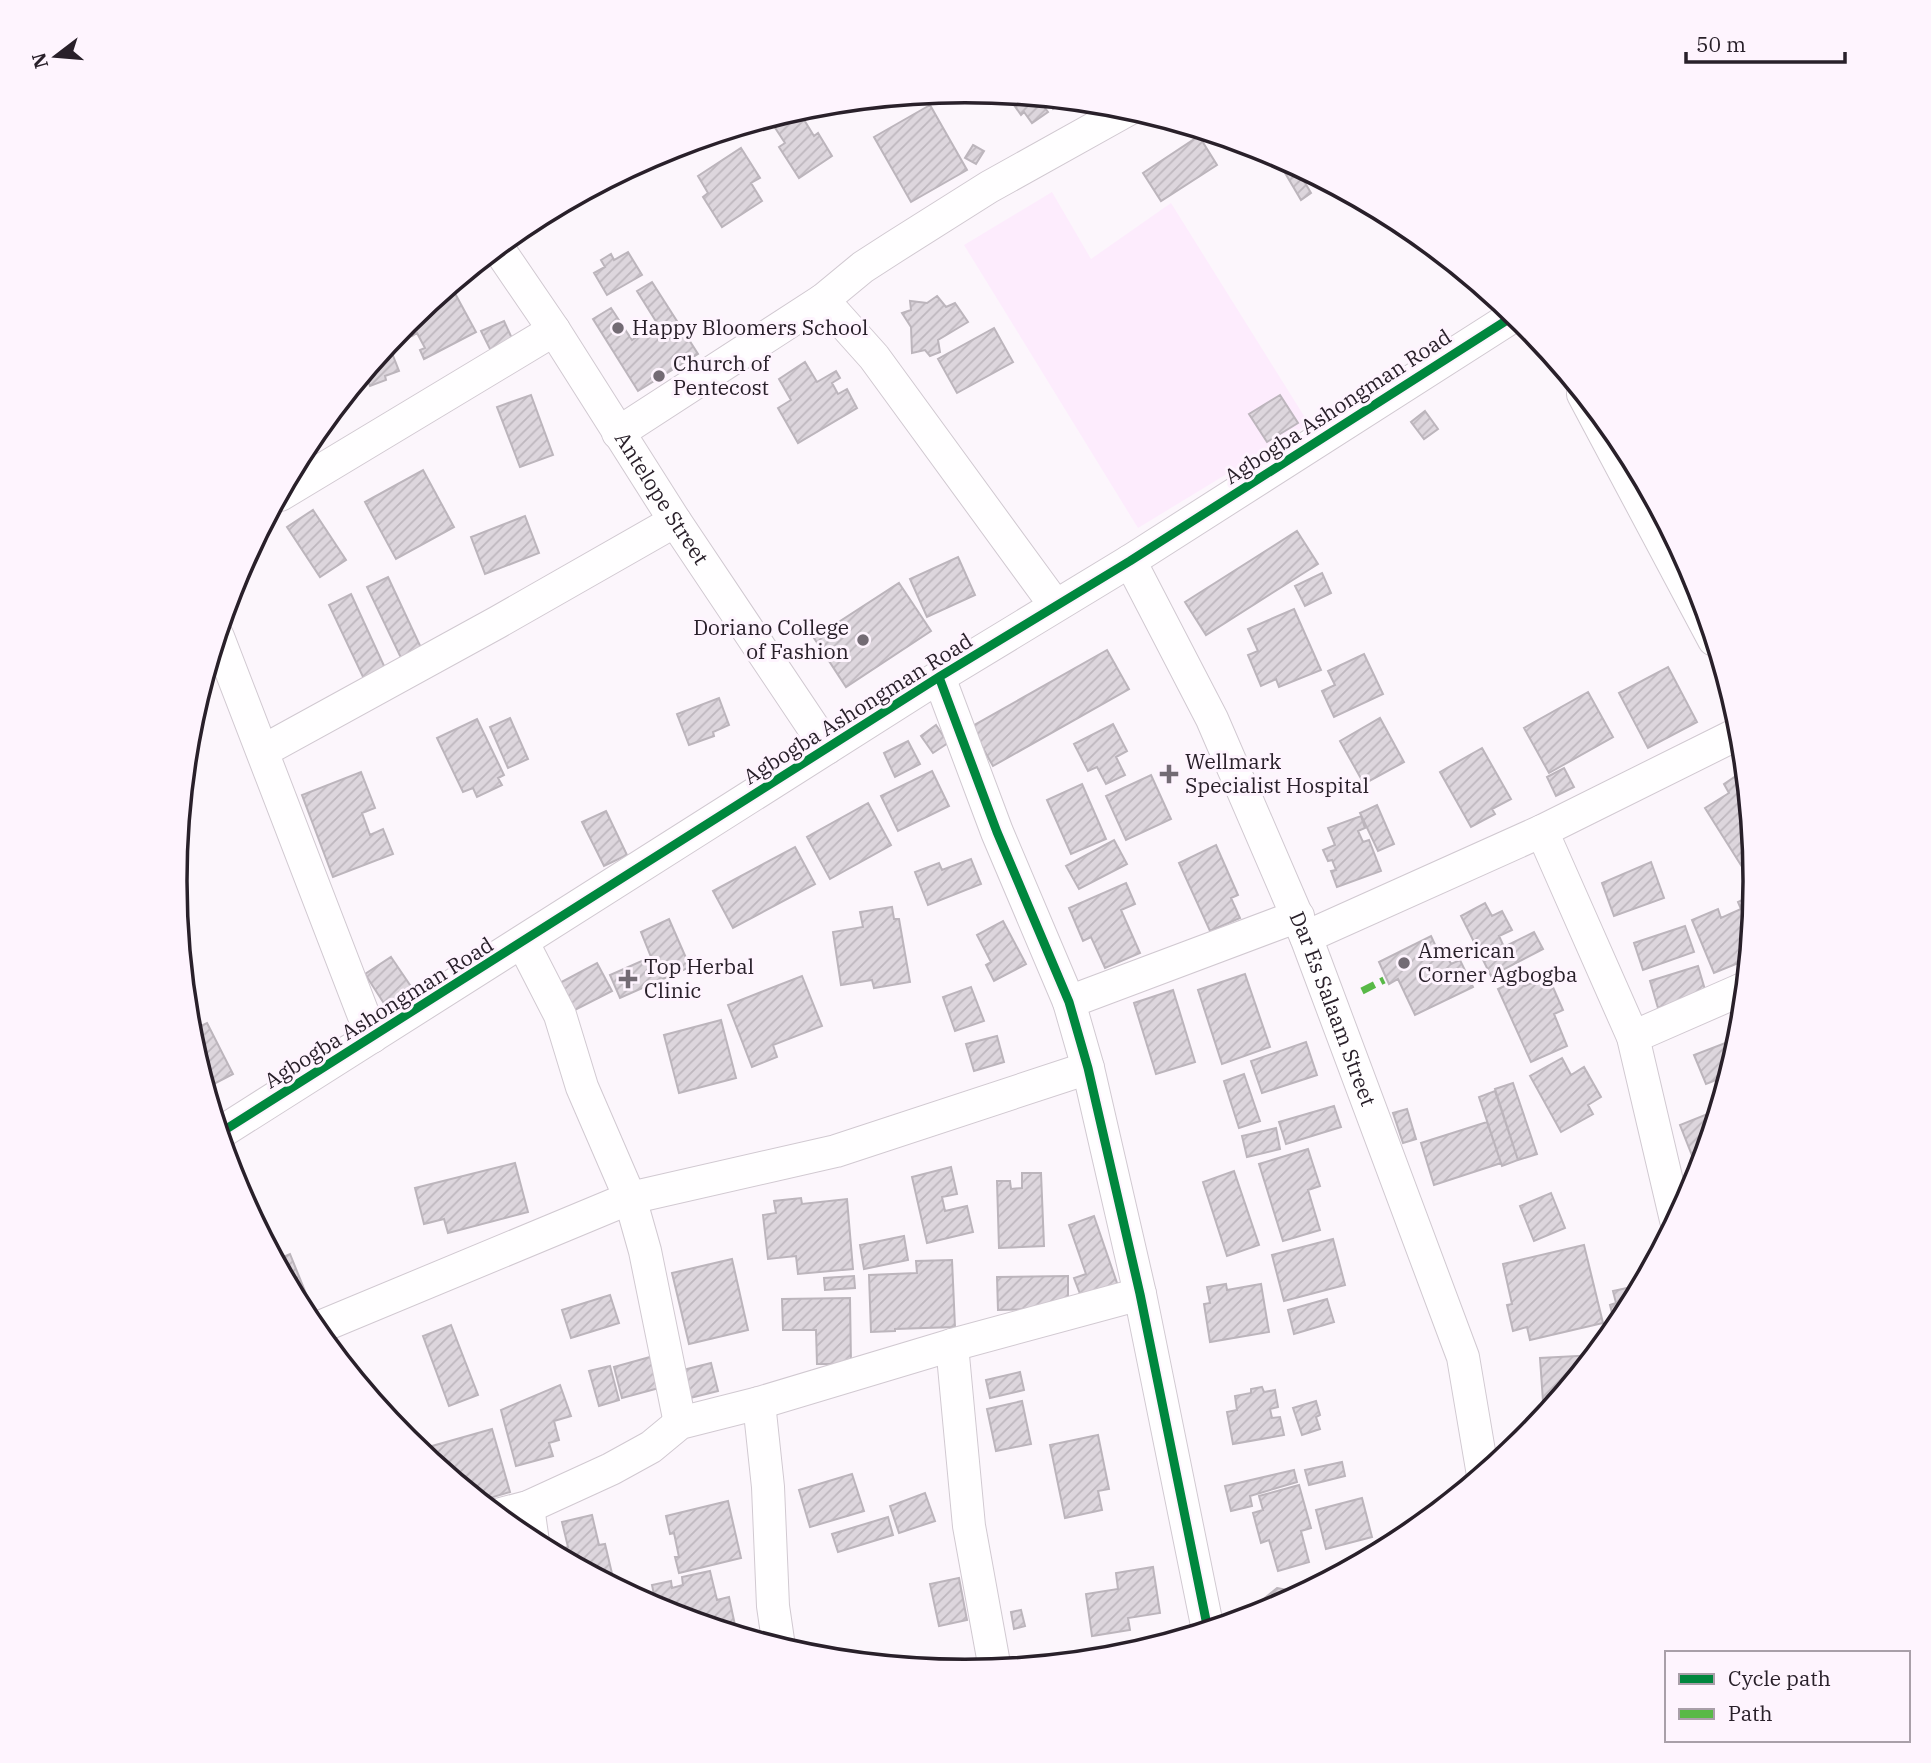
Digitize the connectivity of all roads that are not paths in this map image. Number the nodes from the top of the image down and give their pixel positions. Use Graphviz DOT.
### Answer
graph roads {
  1 [pos="1114,118"];
  2 [pos="503,256"];
  3 [pos="823,300"];
  4 [pos="1506,321"];
  5 [pos="554,330"];
  6 [pos="618,433"];
  7 [pos="1610,445"];
  8 [pos="296,485"];
  9 [pos="675,521"];
  10 [pos="1130,561"];
  11 [pos="1687,589"];
  12 [pos="1055,605"];
  13 [pos="223,650"];
  14 [pos="939,677"];
  15 [pos="1730,737"];
  16 [pos="827,748"];
  17 [pos="263,751"];
  18 [pos="1542,831"];
  19 [pos="1302,926"];
  20 [pos="523,943"];
  21 [pos="1736,992"];
  22 [pos="1069,1002"];
  23 [pos="1633,1037"];
  24 [pos="372,1038"];
  25 [pos="1088,1068"];
  26 [pos="228,1128"];
  27 [pos="630,1198"];
  28 [pos="1673,1206"];
  29 [pos="1140,1294"];
  30 [pos="326,1325"];
  31 [pos="952,1345"];
  32 [pos="759,1403"];
  33 [pos="680,1423"];
  34 [pos="1481,1465"];
  35 [pos="528,1507"];
  36 [pos="509,1512"];
  37 [pos="531,1527"];
  38 [pos="1206,1621"];
  39 [pos="777,1636"];
  40 [pos="993,1659"];
  1 -- 3 [label="street"];
  2 -- 5 [label="street, Antelope Street"];
  3 -- 6 [label="street"];
  3 -- 12 [label="street"];
  4 -- 10 [label="street, Agbogba Ashongman Road"];
  5 -- 6 [label="street, Antelope Street"];
  5 -- 8 [label="street"];
  6 -- 9 [label="street, Antelope Street"];
  7 -- 11 [label="street"];
  9 -- 16 [label="street, Antelope Street"];
  9 -- 17 [label="street"];
  10 -- 12 [label="street, Agbogba Ashongman Road"];
  10 -- 19 [label="street, Dar Es Salaam Street"];
  12 -- 14 [label="street, Agbogba Ashongman Road"];
  13 -- 17 [label="street"];
  14 -- 16 [label="street, Agbogba Ashongman Road"];
  14 -- 22 [label="street"];
  15 -- 18 [label="street"];
  16 -- 20 [label="street, Agbogba Ashongman Road"];
  17 -- 24 [label="street"];
  18 -- 19 [label="street"];
  18 -- 23 [label="street"];
  19 -- 22 [label="street"];
  19 -- 34 [label="street, Dar Es Salaam Street"];
  20 -- 24 [label="street, Agbogba Ashongman Road"];
  20 -- 27 [label="street"];
  21 -- 23 [label="street"];
  22 -- 25 [label="street"];
  23 -- 28 [label="street"];
  24 -- 26 [label="street, Agbogba Ashongman Road"];
  25 -- 27 [label="street"];
  25 -- 29 [label="street"];
  27 -- 30 [label="street"];
  27 -- 33 [label="street"];
  29 -- 31 [label="street"];
  29 -- 38 [label="street"];
  31 -- 32 [label="street"];
  31 -- 40 [label="street"];
  32 -- 33 [label="street"];
  32 -- 39 [label="street"];
  33 -- 35 [label="street"];
  35 -- 36 [label="street"];
  35 -- 37 [label="street"];
}
